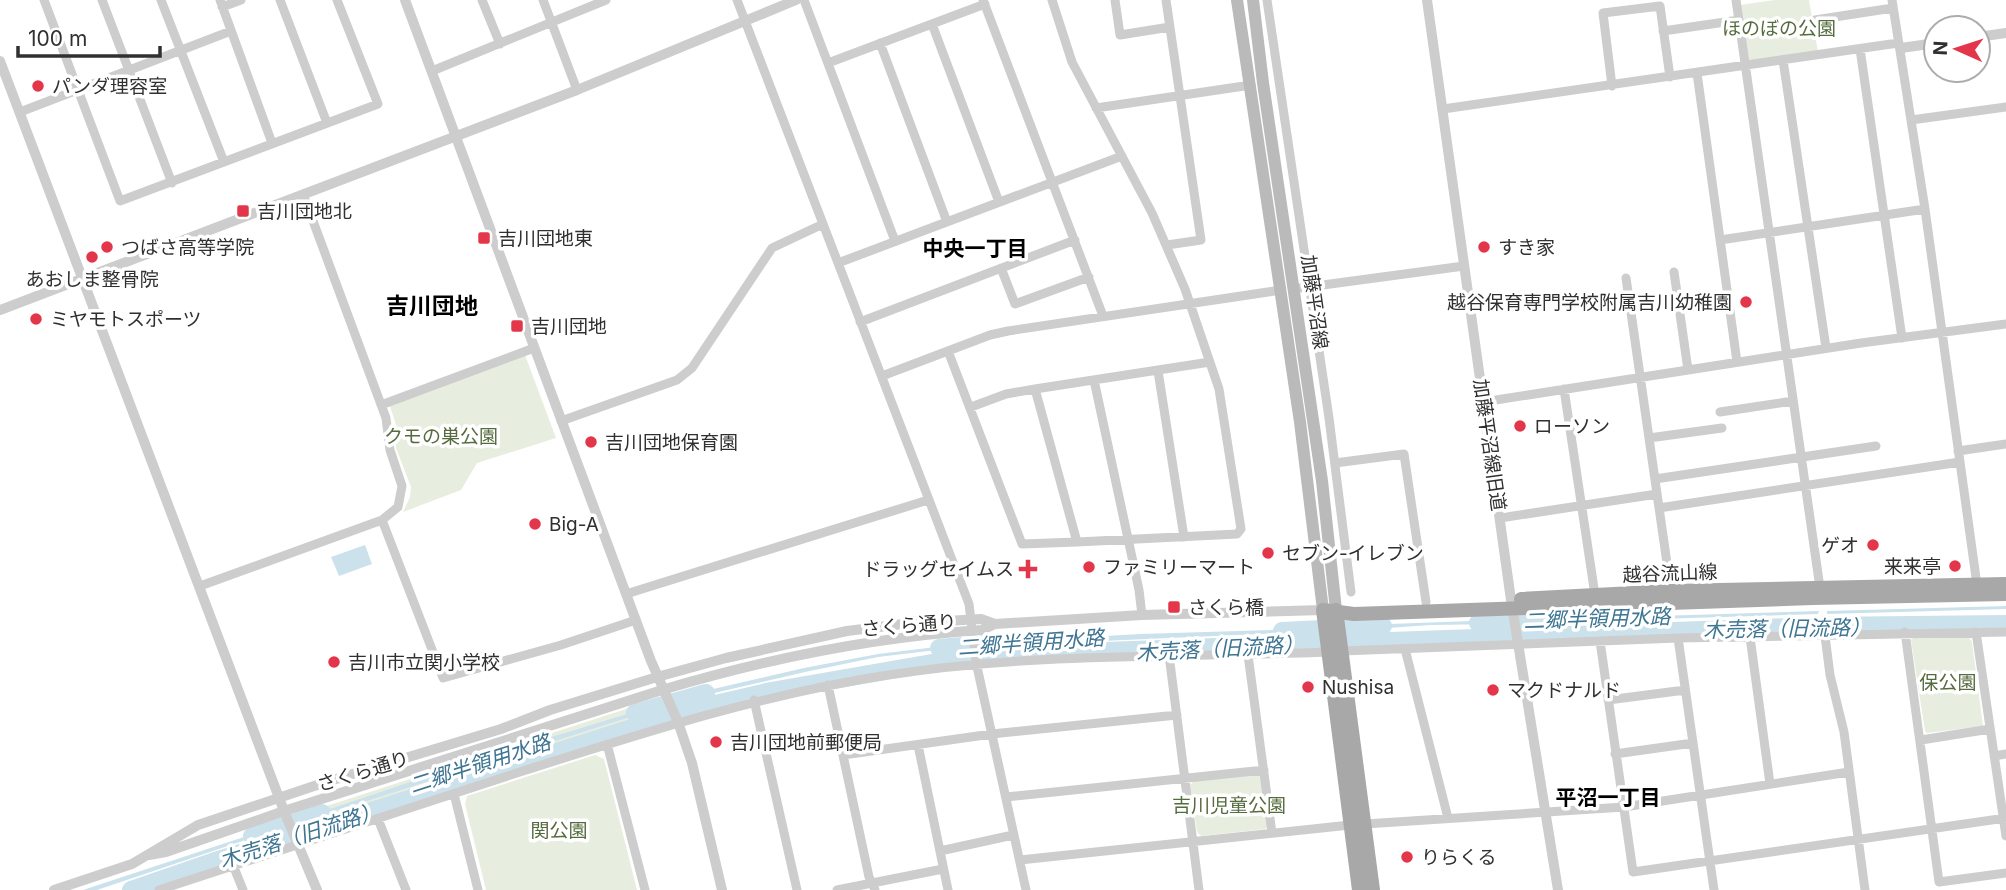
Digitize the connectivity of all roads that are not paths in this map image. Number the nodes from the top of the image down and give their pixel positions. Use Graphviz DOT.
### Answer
graph roads {
  1 [pos="44,0"];
  2 [pos="102,0"];
  3 [pos="161,0"];
  4 [pos="240,0"];
  5 [pos="280,0"];
  6 [pos="337,0"];
  7 [pos="405,0"];
  8 [pos="482,0"];
  9 [pos="543,0"];
  10 [pos="604,0"];
  11 [pos="737,0"];
  12 [pos="796,0"];
  13 [pos="804,0"];
  14 [pos="1052,0"];
  15 [pos="1115,0"];
  16 [pos="1166,0"];
  17 [pos="1237,0"];
  18 [pos="1253,0"];
  19 [pos="1269,0"];
  20 [pos="1427,0"];
  21 [pos="1736,0"];
  22 [pos="984,2"];
  23 [pos="221,3"];
  24 [pos="1892,4"];
  25 [pos="745,19"];
  26 [pos="1739,20"];
  27 [pos="1815,20"];
  28 [pos="551,23"];
  29 [pos="932,24"];
  30 [pos="1170,27"];
  31 [pos="1663,31"];
  32 [pos="231,32"];
  33 [pos="880,43"];
  34 [pos="500,44"];
  35 [pos="1922,44"];
  36 [pos="1899,46"];
  37 [pos="1860,49"];
  38 [pos="181,51"];
  39 [pos="1783,60"];
  40 [pos="0,61"];
  41 [pos="828,63"];
  42 [pos="1746,65"];
  43 [pos="129,71"];
  44 [pos="432,71"];
  45 [pos="1697,73"];
  46 [pos="1670,77"];
  47 [pos="1280,81"];
  48 [pos="1257,84"];
  49 [pos="1612,86"];
  50 [pos="77,90"];
  51 [pos="577,90"];
  52 [pos="1179,97"];
  53 [pos="2006,107"];
  54 [pos="1096,108"];
  55 [pos="1443,109"];
  56 [pos="20,112"];
  57 [pos="1911,120"];
  58 [pos="327,123"];
  59 [pos="456,137"];
  60 [pos="272,143"];
  61 [pos="1122,156"];
  62 [pos="224,162"];
  63 [pos="1053,181"];
  64 [pos="172,183"];
  65 [pos="303,194"];
  66 [pos="999,202"];
  67 [pos="1925,209"];
  68 [pos="1884,214"];
  69 [pos="947,222"];
  70 [pos="823,224"];
  71 [pos="1807,226"];
  72 [pos="1769,233"];
  73 [pos="1075,240"];
  74 [pos="1720,240"];
  75 [pos="895,241"];
  76 [pos="1167,245"];
  77 [pos="838,263"];
  78 [pos="1464,266"];
  79 [pos="1001,268"];
  80 [pos="1674,272"];
  81 [pos="1089,277"];
  82 [pos="83,278"];
  83 [pos="1626,278"];
  84 [pos="1309,287"];
  85 [pos="1287,290"];
  86 [pos="1189,304"];
  87 [pos="0,310"];
  88 [pos="1103,316"];
  89 [pos="860,322"];
  90 [pos="2006,324"];
  91 [pos="1941,332"];
  92 [pos="1902,338"];
  93 [pos="534,348"];
  94 [pos="1826,348"];
  95 [pos="948,351"];
  96 [pos="1786,355"];
  97 [pos="1210,362"];
  98 [pos="1737,362"];
  99 [pos="1688,370"];
  100 [pos="1157,371"];
  101 [pos="882,376"];
  102 [pos="1641,377"];
  103 [pos="1094,380"];
  104 [pos="1035,389"];
  105 [pos="1564,389"];
  106 [pos="1793,401"];
  107 [pos="1483,402"];
  108 [pos="381,405"];
  109 [pos="971,407"];
  110 [pos="1720,412"];
  111 [pos="1328,417"];
  112 [pos="1313,419"];
  113 [pos="561,421"];
  114 [pos="1722,428"];
  115 [pos="1649,438"];
  116 [pos="2006,444"];
  117 [pos="1876,446"];
  118 [pos="1958,451"];
  119 [pos="1802,457"];
  120 [pos="1335,463"];
  121 [pos="1960,463"];
  122 [pos="1655,480"];
  123 [pos="1806,485"];
  124 [pos="1657,494"];
  125 [pos="928,500"];
  126 [pos="1581,506"];
  127 [pos="1659,508"];
  128 [pos="1500,518"];
  129 [pos="382,520"];
  130 [pos="1184,537"];
  131 [pos="1128,540"];
  132 [pos="1077,542"];
  133 [pos="2006,584"];
  134 [pos="1977,585"];
  135 [pos="200,586"];
  136 [pos="1821,588"];
  137 [pos="1351,592"];
  138 [pos="1671,592"];
  139 [pos="626,594"];
  140 [pos="2006,594"];
  141 [pos="1595,596"];
  142 [pos="1426,602"];
  143 [pos="1512,609"];
  144 [pos="1332,614"];
  145 [pos="1142,615"];
  146 [pos="636,620"];
  147 [pos="971,630"];
  148 [pos="1905,632"];
  149 [pos="1976,632"];
  150 [pos="2006,632"];
  151 [pos="1825,636"];
  152 [pos="1750,637"];
  153 [pos="1678,638"];
  154 [pos="1600,641"];
  155 [pos="1518,644"];
  156 [pos="1405,649"];
  157 [pos="1337,650"];
  158 [pos="1169,655"];
  159 [pos="1248,655"];
  160 [pos="977,663"];
  161 [pos="657,677"];
  162 [pos="828,685"];
  163 [pos="1685,690"];
  164 [pos="664,694"];
  165 [pos="754,700"];
  166 [pos="1608,700"];
  167 [pos="1177,715"];
  168 [pos="677,721"];
  169 [pos="1990,729"];
  170 [pos="992,734"];
  171 [pos="1921,740"];
  172 [pos="1693,743"];
  173 [pos="607,744"];
  174 [pos="918,745"];
  175 [pos="1615,754"];
  176 [pos="2006,754"];
  177 [pos="843,755"];
  178 [pos="1994,756"];
  179 [pos="1264,770"];
  180 [pos="1849,772"];
  181 [pos="1185,778"];
  182 [pos="1770,784"];
  183 [pos="454,794"];
  184 [pos="1701,796"];
  185 [pos="1006,797"];
  186 [pos="279,798"];
  187 [pos="1624,807"];
  188 [pos="1546,812"];
  189 [pos="285,814"];
  190 [pos="378,818"];
  191 [pos="1448,818"];
  192 [pos="2005,818"];
  193 [pos="1358,825"];
  194 [pos="1933,830"];
  195 [pos="1272,833"];
  196 [pos="1013,835"];
  197 [pos="2006,836"];
  198 [pos="1859,840"];
  199 [pos="296,842"];
  200 [pos="1193,842"];
  201 [pos="940,851"];
  202 [pos="149,855"];
  203 [pos="1020,860"];
  204 [pos="1710,861"];
  205 [pos="233,865"];
  206 [pos="943,869"];
  207 [pos="2006,873"];
  208 [pos="874,886"];
  209 [pos="54,890"];
  210 [pos="159,890"];
  211 [pos="243,890"];
  212 [pos="317,890"];
  213 [pos="406,890"];
  214 [pos="478,890"];
  215 [pos="645,890"];
  216 [pos="722,890"];
  217 [pos="797,890"];
  218 [pos="837,890"];
  219 [pos="948,890"];
  220 [pos="1026,890"];
  221 [pos="1199,890"];
  222 [pos="1359,890"];
  223 [pos="1373,890"];
  224 [pos="1558,890"];
  225 [pos="1714,890"];
  226 [pos="1865,890"];
  1 -- 50 [label="street"];
  2 -- 43 [label="street"];
  3 -- 38 [label="street"];
  4 -- 23 [label="street"];
  5 -- 58 [label="street"];
  6 -- 58 [label="street"];
  7 -- 44 [label="street"];
  8 -- 34 [label="street"];
  9 -- 28 [label="street"];
  10 -- 28 [label="street"];
  11 -- 25 [label="street"];
  12 -- 25 [label="street"];
  13 -- 41 [label="street"];
  14 -- 54 [label="street"];
  15 -- 30 [label="street"];
  16 -- 30 [label="street"];
  17 -- 48 [label="main road, 加藤平沼線"];
  18 -- 48 [label="main road, 加藤平沼線"];
  19 -- 47 [label="street"];
  20 -- 55 [label="street, 加藤平沼線旧道"];
  21 -- 26 [label="street"];
  22 -- 29 [label="street"];
  22 -- 63 [label="street"];
  23 -- 32 [label="street"];
  24 -- 27 [label="street"];
  24 -- 36 [label="street"];
  25 -- 51 [label="street"];
  25 -- 70 [label="street"];
  26 -- 31 [label="street"];
  26 -- 42 [label="street"];
  28 -- 34 [label="street"];
  28 -- 51 [label="street"];
  29 -- 33 [label="street"];
  29 -- 66 [label="street"];
  30 -- 52 [label="street"];
  31 -- 46 [label="street"];
  31 -- 49 [label="street"];
  32 -- 38 [label="street"];
  32 -- 60 [label="street"];
  33 -- 41 [label="street"];
  33 -- 69 [label="street"];
  34 -- 44 [label="street"];
  35 -- 36 [label="street"];
  36 -- 37 [label="street"];
  36 -- 57 [label="street"];
  37 -- 39 [label="street"];
  37 -- 68 [label="street"];
  38 -- 43 [label="street"];
  38 -- 62 [label="street"];
  39 -- 42 [label="street"];
  39 -- 71 [label="street"];
  40 -- 56 [label="street"];
  41 -- 75 [label="street"];
  42 -- 45 [label="street"];
  42 -- 72 [label="street"];
  43 -- 50 [label="street"];
  43 -- 64 [label="street"];
  44 -- 59 [label="street"];
  45 -- 46 [label="street"];
  45 -- 74 [label="street"];
  46 -- 49 [label="street"];
  47 -- 48 [label="street"];
  47 -- 84 [label="street"];
  48 -- 52 [label="street"];
  48 -- 85 [label="main road, 加藤平沼線"];
  49 -- 55 [label="street"];
  50 -- 56 [label="street"];
  50 -- 64 [label="street"];
  51 -- 59 [label="street"];
  52 -- 54 [label="street"];
  52 -- 76 [label="street"];
  53 -- 57 [label="street"];
  54 -- 61 [label="street"];
  55 -- 78 [label="street, 加藤平沼線旧道"];
  56 -- 82 [label="street"];
  57 -- 67 [label="street"];
  58 -- 60 [label="street"];
  59 -- 65 [label="street"];
  59 -- 93 [label="street"];
  60 -- 62 [label="street"];
  61 -- 63 [label="street"];
  61 -- 76 [label="street"];
  62 -- 64 [label="street"];
  63 -- 66 [label="street"];
  63 -- 73 [label="street"];
  65 -- 82 [label="street"];
  65 -- 108 [label="street"];
  66 -- 69 [label="street"];
  67 -- 68 [label="street"];
  67 -- 91 [label="street"];
  68 -- 71 [label="street"];
  68 -- 92 [label="street"];
  69 -- 75 [label="street"];
  70 -- 77 [label="street"];
  70 -- 113 [label="street"];
  71 -- 72 [label="street"];
  71 -- 94 [label="street"];
  72 -- 74 [label="street"];
  72 -- 96 [label="street"];
  73 -- 79 [label="street"];
  73 -- 81 [label="street"];
  74 -- 98 [label="street"];
  75 -- 77 [label="street"];
  76 -- 86 [label="street"];
  77 -- 89 [label="street"];
  78 -- 84 [label="street"];
  78 -- 107 [label="street, 加藤平沼線旧道"];
  79 -- 81 [label="street"];
  79 -- 89 [label="street"];
  80 -- 99 [label="street"];
  81 -- 88 [label="street"];
  82 -- 87 [label="street"];
  82 -- 135 [label="street"];
  83 -- 102 [label="street"];
  84 -- 85 [label="street"];
  84 -- 111 [label="street"];
  85 -- 86 [label="street"];
  85 -- 112 [label="main road, 加藤平沼線"];
  85 -- 144 [label="main road, 加藤平沼線"];
  86 -- 88 [label="street"];
  86 -- 97 [label="street"];
  88 -- 95 [label="street"];
  89 -- 101 [label="street"];
  90 -- 91 [label="street"];
  91 -- 92 [label="street"];
  91 -- 118 [label="street"];
  92 -- 94 [label="street"];
  93 -- 108 [label="street"];
  93 -- 113 [label="street"];
  94 -- 96 [label="street"];
  95 -- 101 [label="street"];
  95 -- 109 [label="street"];
  96 -- 98 [label="street"];
  96 -- 106 [label="street"];
  97 -- 100 [label="street"];
  97 -- 130 [label="street"];
  98 -- 99 [label="street"];
  99 -- 102 [label="street"];
  100 -- 103 [label="street"];
  100 -- 130 [label="street"];
  101 -- 125 [label="street"];
  102 -- 105 [label="street"];
  102 -- 115 [label="street"];
  103 -- 104 [label="street"];
  103 -- 131 [label="street"];
  104 -- 109 [label="street"];
  104 -- 132 [label="street"];
  105 -- 107 [label="street"];
  105 -- 126 [label="street"];
  106 -- 110 [label="street"];
  106 -- 119 [label="street"];
  107 -- 128 [label="street, 加藤平沼線旧道"];
  108 -- 129 [label="street"];
  109 -- 132 [label="street"];
  111 -- 112 [label="street"];
  111 -- 120 [label="street"];
  112 -- 144 [label="main road, 加藤平沼線"];
  113 -- 139 [label="street"];
  114 -- 115 [label="street"];
  115 -- 122 [label="street"];
  116 -- 118 [label="street"];
  117 -- 119 [label="street"];
  118 -- 121 [label="street"];
  119 -- 122 [label="street"];
  119 -- 123 [label="street"];
  120 -- 137 [label="street"];
  120 -- 142 [label="street"];
  121 -- 123 [label="street"];
  121 -- 134 [label="street"];
  122 -- 124 [label="street"];
  123 -- 127 [label="street"];
  123 -- 136 [label="street"];
  124 -- 126 [label="street"];
  124 -- 127 [label="street"];
  125 -- 139 [label="street"];
  125 -- 147 [label="street"];
  126 -- 128 [label="street"];
  126 -- 141 [label="street"];
  127 -- 138 [label="street"];
  128 -- 143 [label="street, 加藤平沼線旧道"];
  129 -- 135 [label="street"];
  129 -- 146 [label="street"];
  130 -- 131 [label="street"];
  131 -- 132 [label="street"];
  131 -- 145 [label="street"];
  133 -- 134 [label="main road, 越谷流山線"];
  134 -- 136 [label="main road, 越谷流山線"];
  135 -- 186 [label="street"];
  136 -- 138 [label="main road, 越谷流山線"];
  138 -- 141 [label="main road, 越谷流山線"];
  139 -- 146 [label="street"];
  140 -- 143 [label="main road, 越谷流山線"];
  141 -- 143 [label="main road, 越谷流山線"];
  142 -- 143 [label="main road, 越谷流山線"];
  142 -- 144 [label="main road, 越谷流山線"];
  143 -- 144 [label="main road, 越谷流山線"];
  143 -- 155 [label="street, 加藤平沼線旧道"];
  144 -- 145 [label="street, さくら通り"];
  144 -- 157 [label="main road"];
  145 -- 147 [label="street, さくら通り"];
  146 -- 161 [label="street"];
  147 -- 160 [label="street"];
  147 -- 161 [label="street, さくら通り"];
  147 -- 164 [label="street, さくら通り"];
  148 -- 149 [label="street"];
  148 -- 151 [label="street"];
  148 -- 171 [label="street"];
  149 -- 150 [label="street"];
  149 -- 169 [label="street"];
  151 -- 152 [label="street"];
  151 -- 180 [label="street"];
  152 -- 153 [label="street"];
  152 -- 182 [label="street"];
  153 -- 154 [label="street"];
  153 -- 163 [label="street"];
  154 -- 155 [label="street"];
  154 -- 166 [label="street"];
  155 -- 156 [label="street"];
  155 -- 188 [label="street, 加藤平沼線旧道"];
  156 -- 157 [label="street"];
  156 -- 191 [label="street"];
  157 -- 159 [label="street"];
  157 -- 193 [label="main road"];
  158 -- 159 [label="street"];
  158 -- 160 [label="street"];
  158 -- 167 [label="street"];
  159 -- 179 [label="street"];
  160 -- 162 [label="street"];
  160 -- 170 [label="street"];
  161 -- 164 [label="street"];
  161 -- 186 [label="street, さくら通り"];
  162 -- 165 [label="street"];
  162 -- 177 [label="street"];
  163 -- 166 [label="street"];
  163 -- 172 [label="street"];
  164 -- 168 [label="street"];
  164 -- 189 [label="street, さくら通り"];
  165 -- 168 [label="street"];
  165 -- 217 [label="street"];
  166 -- 175 [label="street"];
  167 -- 170 [label="street"];
  167 -- 181 [label="street"];
  168 -- 173 [label="street"];
  168 -- 216 [label="street"];
  169 -- 171 [label="street"];
  169 -- 178 [label="street"];
  170 -- 174 [label="street"];
  170 -- 185 [label="street"];
  171 -- 194 [label="street"];
  172 -- 175 [label="street"];
  172 -- 184 [label="street"];
  173 -- 183 [label="street"];
  173 -- 215 [label="street"];
  174 -- 177 [label="street"];
  174 -- 201 [label="street"];
  175 -- 187 [label="street"];
  176 -- 178 [label="street"];
  177 -- 208 [label="street"];
  178 -- 192 [label="street"];
  179 -- 181 [label="street"];
  179 -- 195 [label="street"];
  180 -- 182 [label="street"];
  180 -- 198 [label="street"];
  181 -- 185 [label="street"];
  181 -- 200 [label="street"];
  182 -- 184 [label="street"];
  183 -- 190 [label="street"];
  183 -- 214 [label="street"];
  184 -- 187 [label="street"];
  184 -- 204 [label="street"];
  185 -- 196 [label="street"];
  186 -- 189 [label="street"];
  186 -- 202 [label="street, さくら通り"];
  187 -- 188 [label="street"];
  187 -- 204 [label="street"];
  188 -- 191 [label="street"];
  188 -- 224 [label="street, 加藤平沼線旧道"];
  189 -- 199 [label="street"];
  189 -- 202 [label="street, さくら通り"];
  190 -- 199 [label="street"];
  190 -- 213 [label="street"];
  191 -- 193 [label="street"];
  192 -- 194 [label="street"];
  192 -- 197 [label="street"];
  193 -- 195 [label="street"];
  193 -- 222 [label="main road"];
  193 -- 223 [label="main road"];
  194 -- 198 [label="street"];
  194 -- 207 [label="street"];
  195 -- 200 [label="street"];
  196 -- 201 [label="street"];
  196 -- 203 [label="street"];
  198 -- 204 [label="street"];
  198 -- 226 [label="street"];
  199 -- 205 [label="street"];
  199 -- 212 [label="street"];
  200 -- 203 [label="street"];
  200 -- 221 [label="street"];
  201 -- 206 [label="street"];
  202 -- 209 [label="street, さくら通り"];
  203 -- 220 [label="street"];
  204 -- 225 [label="street"];
  205 -- 210 [label="street"];
  205 -- 211 [label="street"];
  206 -- 208 [label="street"];
  206 -- 219 [label="street"];
  208 -- 218 [label="street"];
}
